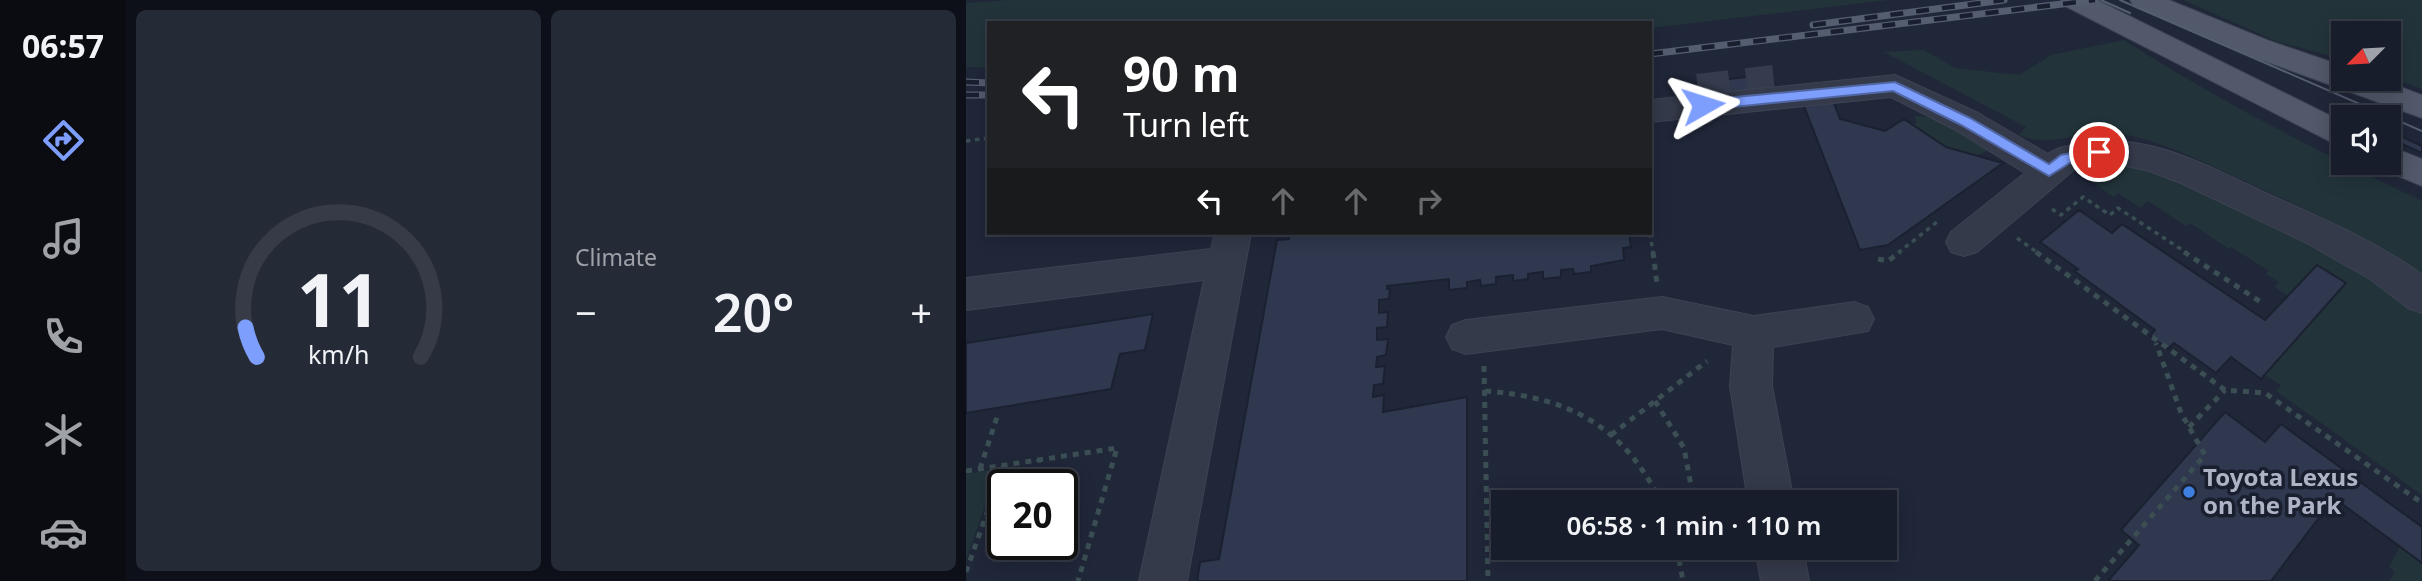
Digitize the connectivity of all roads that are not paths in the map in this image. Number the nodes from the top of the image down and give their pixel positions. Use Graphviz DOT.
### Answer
graph roads {
  1 [pos="2074,0"];
  2 [pos="2144,0"];
  3 [pos="2331,73"];
  4 [pos="1774,82"];
  5 [pos="1895,86"];
  6 [pos="1698,90"];
  7 [pos="2380,91"];
  8 [pos="1652,96"];
  9 [pos="2422,107"];
  10 [pos="1652,111"];
  11 [pos="2331,130"];
  12 [pos="2401,163"];
  13 [pos="2422,173"];
  14 [pos="2047,188"];
  15 [pos="1965,242"];
  16 [pos="1231,247"];
  17 [pos="966,294"];
  18 [pos="2422,297"];
  19 [pos="1854,319"];
  20 [pos="1754,333"];
  21 [pos="1475,352"];
  22 [pos="1769,490"];
  23 [pos="1781,560"];
  24 [pos="1163,581"];
  25 [pos="1785,581"];
  1 -- 11 [label="main road"];
  2 -- 3 [label="main road"];
  4 -- 5 [label="street"];
  5 -- 10 [label="street"];
  5 -- 14 [label="street"];
  6 -- 8 [label="street"];
  7 -- 9 [label="main road"];
  12 -- 13 [label="main road"];
  14 -- 15 [label="street"];
  14 -- 18 [label="street"];
  16 -- 17 [label="street"];
  16 -- 24 [label="street"];
  19 -- 20 [label="street"];
  20 -- 21 [label="street"];
  20 -- 22 [label="street"];
  23 -- 25 [label="street"];
}
